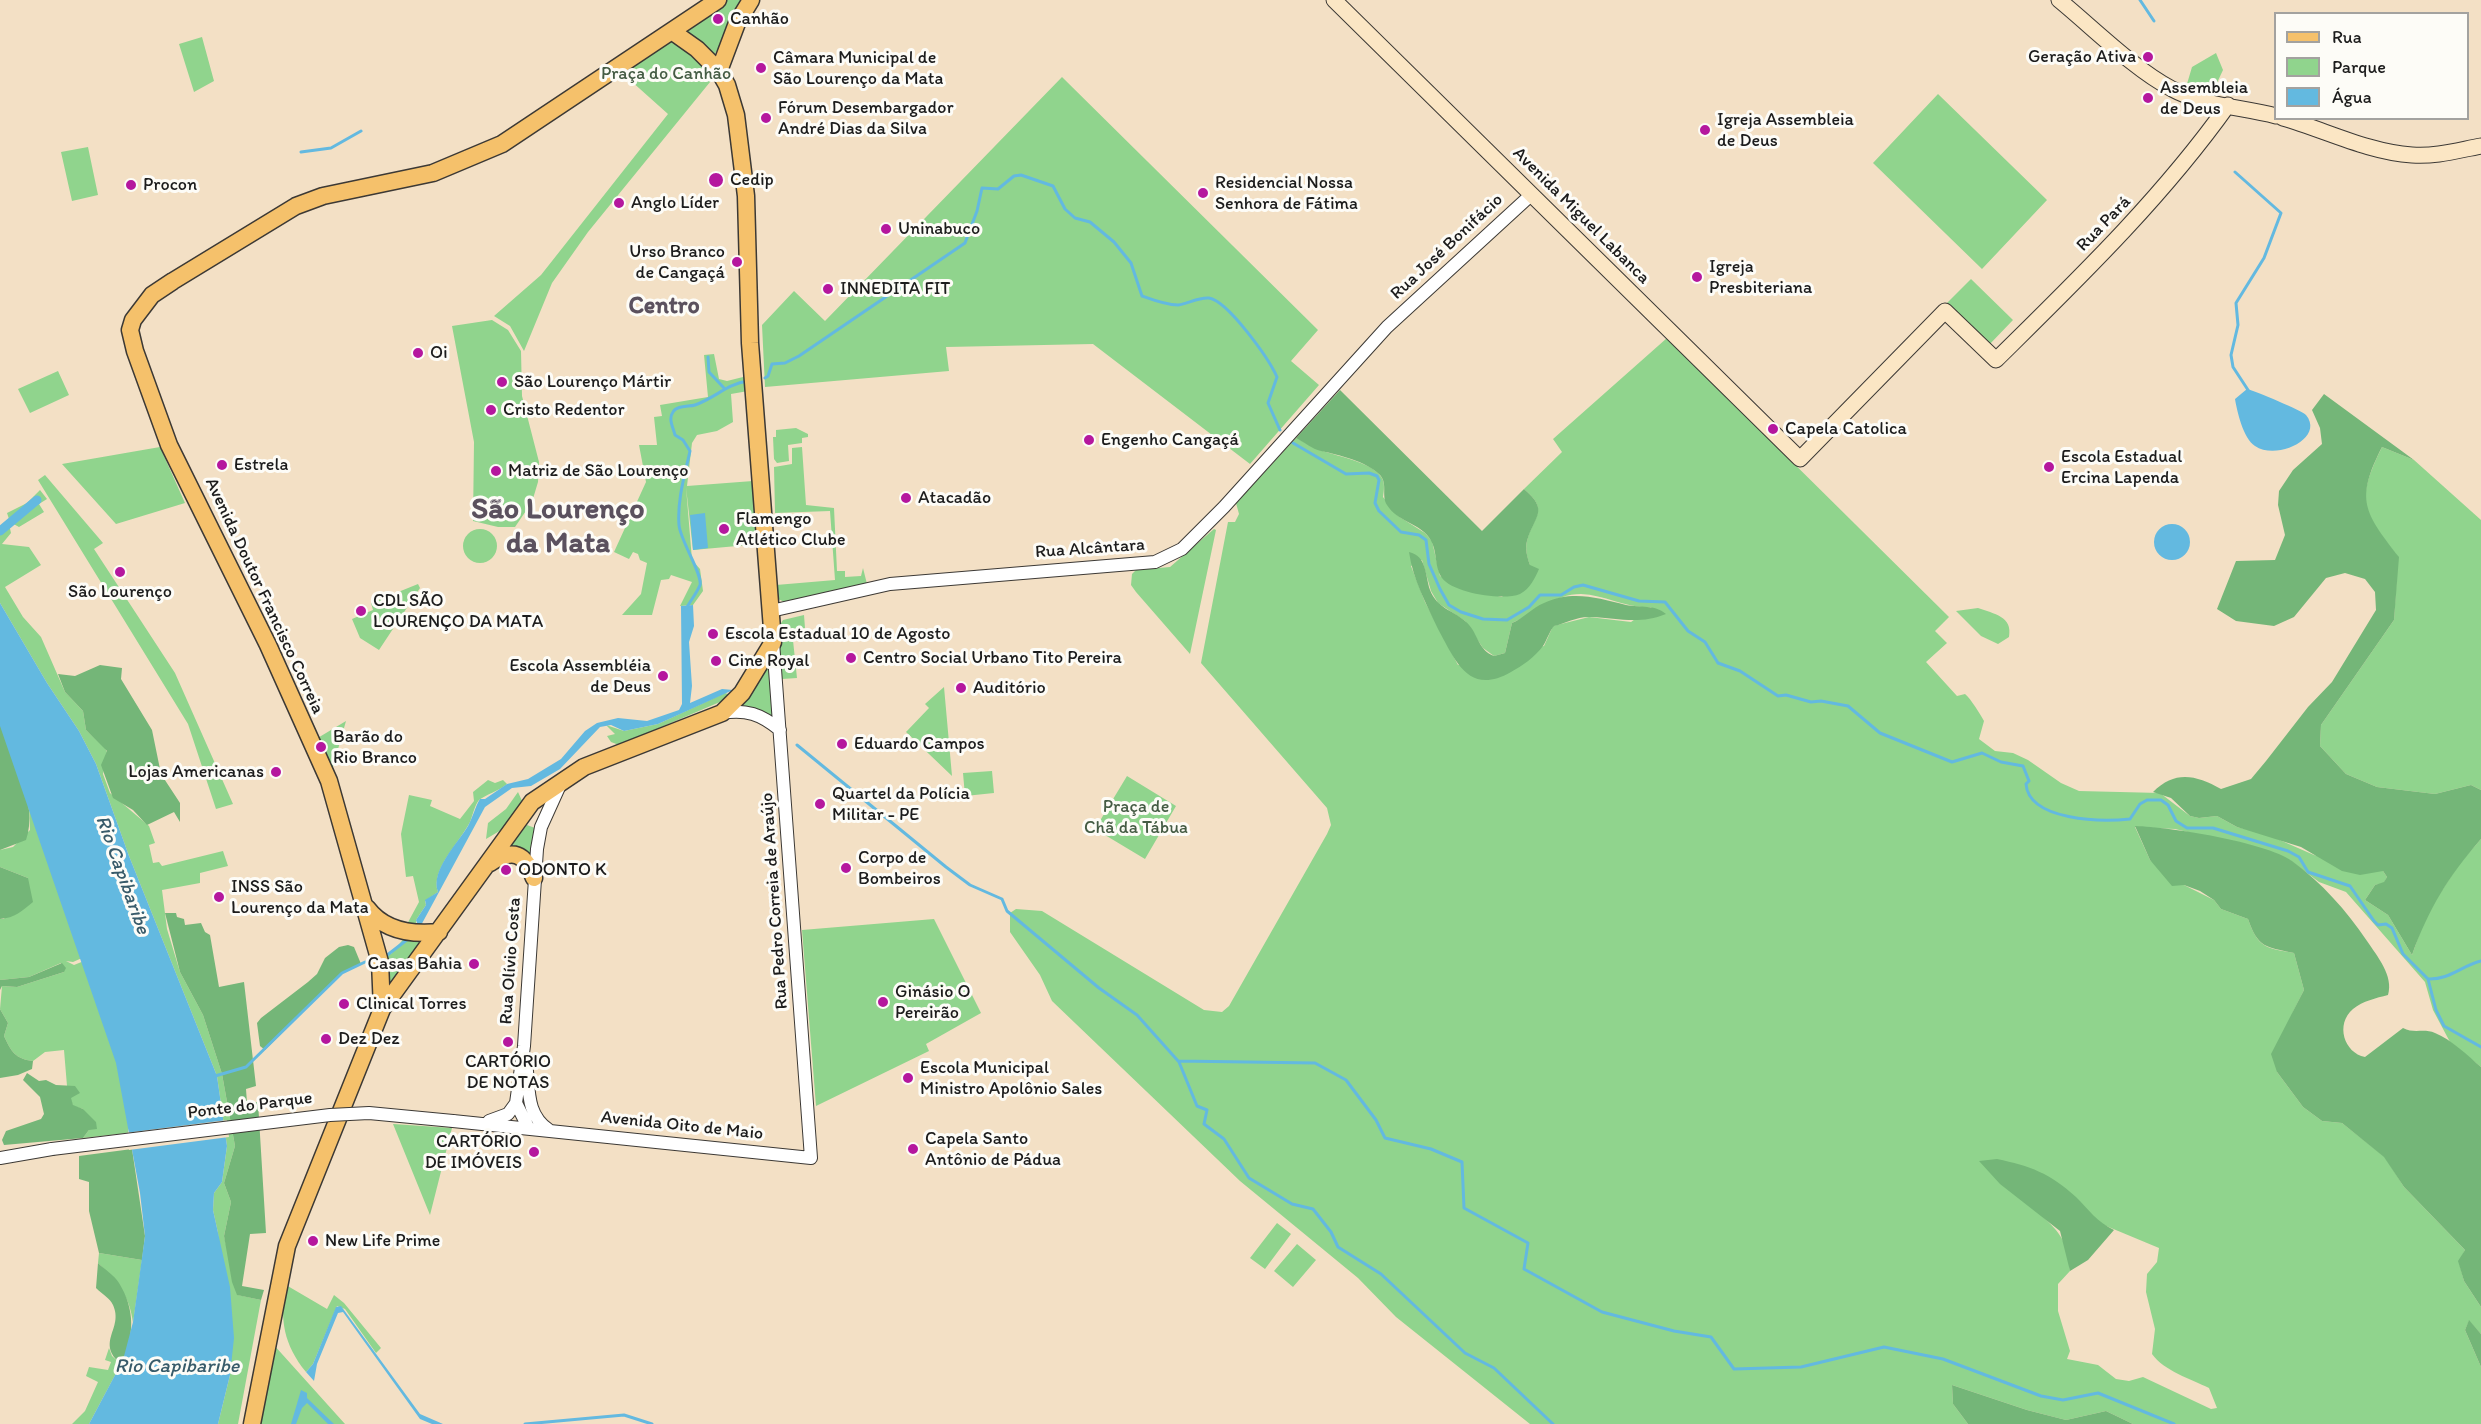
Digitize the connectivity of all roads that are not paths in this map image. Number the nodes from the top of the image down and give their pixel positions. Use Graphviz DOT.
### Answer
graph roads {
  1 [pos="718,0"];
  2 [pos="751,0"];
  3 [pos="1334,0"];
  4 [pos="2059,0"];
  5 [pos="673,32"];
  6 [pos="719,71"];
  7 [pos="2228,105"];
  8 [pos="2274,116"];
  9 [pos="2288,120"];
  10 [pos="2481,146"];
  11 [pos="1532,194"];
  12 [pos="1945,311"];
  13 [pos="1387,327"];
  14 [pos="771,611"];
  15 [pos="773,642"];
  16 [pos="722,713"];
  17 [pos="780,730"];
  18 [pos="564,779"];
  19 [pos="489,863"];
  20 [pos="534,878"];
  21 [pos="363,901"];
  22 [pos="431,933"];
  23 [pos="381,1013"];
  24 [pos="524,1046"];
  25 [pos="516,1103"];
  26 [pos="531,1103"];
  27 [pos="525,1122"];
  28 [pos="482,1123"];
  29 [pos="510,1126"];
  30 [pos="550,1130"];
  31 [pos="0,1158"];
  32 [pos="811,1158"];
  33 [pos="252,1424"];
  1 -- 5 [label="main road, Avenida Doutor Francisco Correia"];
  2 -- 6 [label="main road"];
  3 -- 11 [label="main road, Avenida Miguel Labanca"];
  4 -- 7 [label="main road"];
  5 -- 6 [label="main road"];
  5 -- 21 [label="main road, Avenida Doutor Francisco Correia"];
  6 -- 14 [label="main road"];
  7 -- 8 [label="main road"];
  7 -- 12 [label="main road, Rua Pará"];
  9 -- 10 [label="main road"];
  11 -- 12 [label="main road, Avenida Miguel Labanca"];
  11 -- 13 [label="street, Rua José Bonifácio"];
  13 -- 14 [label="street, Rua Alcântara"];
  14 -- 15 [label="main road"];
  15 -- 16 [label="main road"];
  15 -- 17 [label="street, Rua Pedro Correia de Araújo"];
  16 -- 17 [label="street"];
  16 -- 18 [label="main road"];
  17 -- 32 [label="street, Rua Pedro Correia de Araújo"];
  18 -- 19 [label="main road"];
  18 -- 20 [label="street, Rua Olívio Costa"];
  19 -- 20 [label="main road"];
  19 -- 22 [label="main road"];
  20 -- 24 [label="street, Rua Olívio Costa"];
  21 -- 22 [label="main road"];
  21 -- 23 [label="main road, Avenida Doutor Francisco Correia"];
  22 -- 23 [label="main road"];
  23 -- 33 [label="main road"];
  24 -- 25 [label="street, Rua Olívio Costa"];
  24 -- 26 [label="street, Rua Olívio Costa"];
  25 -- 27 [label="street"];
  25 -- 28 [label="street"];
  26 -- 27 [label="street"];
  26 -- 30 [label="street"];
  27 -- 29 [label="street, Avenida Oito de Maio"];
  27 -- 30 [label="street, Avenida Oito de Maio"];
  28 -- 29 [label="street, Ponte do Parque"];
  28 -- 31 [label="street, Ponte do Parque, bridge"];
  30 -- 32 [label="street, Avenida Oito de Maio"];
}
